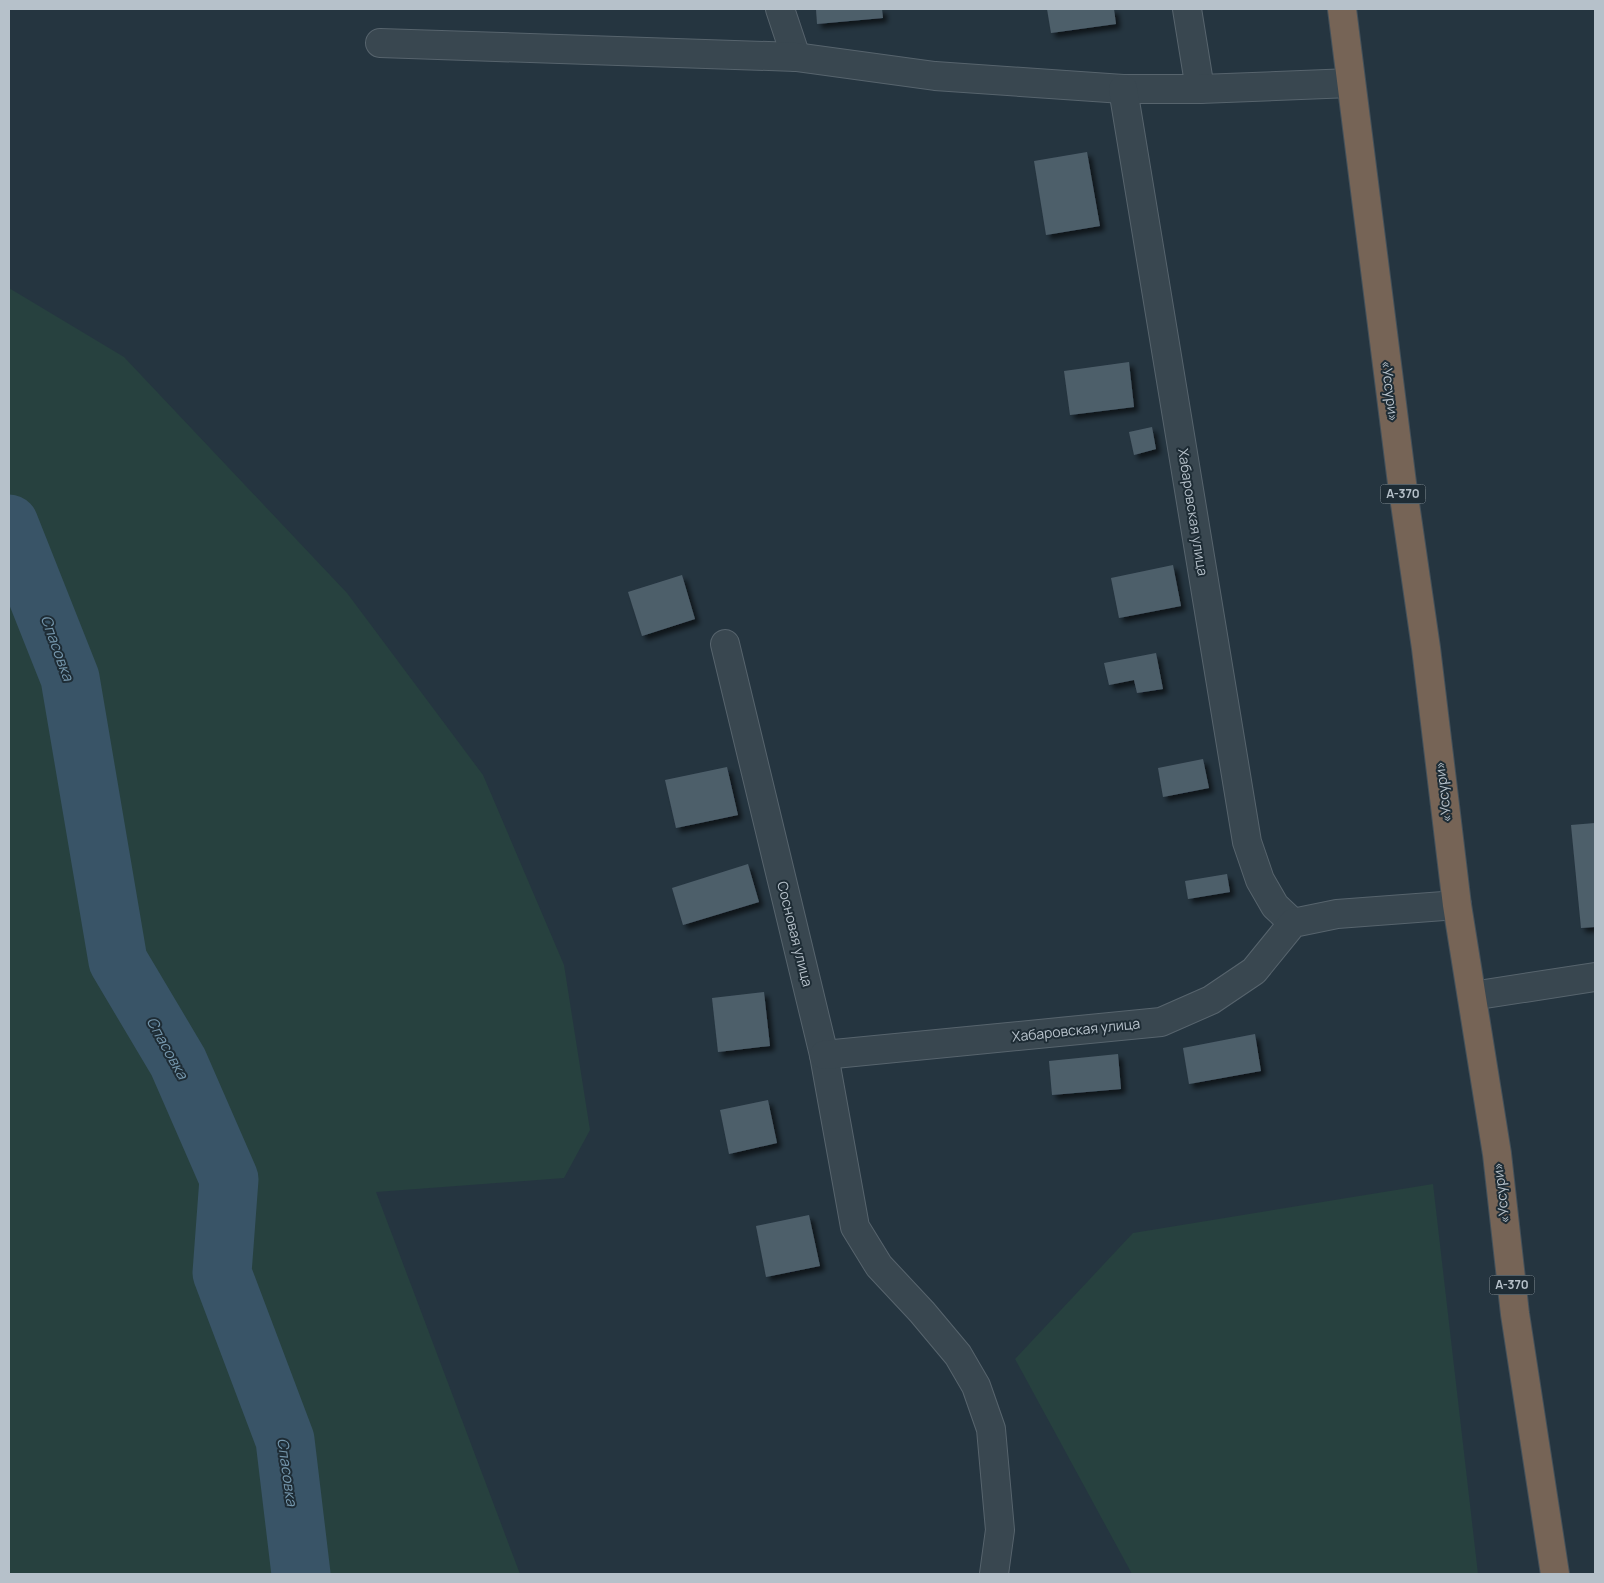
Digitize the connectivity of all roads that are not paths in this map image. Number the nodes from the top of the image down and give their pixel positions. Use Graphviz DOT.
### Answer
graph roads {
  1 [pos="780,9"];
  2 [pos="1187,9"];
  3 [pos="1342,9"];
  4 [pos="380,43"];
  5 [pos="796,57"];
  6 [pos="1351,83"];
  7 [pos="1123,89"];
  8 [pos="1200,89"];
  9 [pos="725,644"];
  10 [pos="1457,905"];
  11 [pos="1293,923"];
  12 [pos="1595,977"];
  13 [pos="1472,996"];
  14 [pos="824,1054"];
  15 [pos="994,1574"];
  16 [pos="1555,1574"];
  1 -- 5 [label="street"];
  2 -- 8 [label="street"];
  3 -- 6 [label="highway, «Уссури» / А-370"];
  4 -- 5 [label="street"];
  5 -- 7 [label="street"];
  6 -- 8 [label="street"];
  6 -- 10 [label="highway, «Уссури» / А-370"];
  7 -- 8 [label="street"];
  7 -- 11 [label="street, Хабаровская улица"];
  9 -- 14 [label="street, Сосновая улица"];
  10 -- 11 [label="street"];
  10 -- 13 [label="highway, «Уссури» / А-370"];
  11 -- 14 [label="street, Хабаровская улица"];
  12 -- 13 [label="street"];
  13 -- 16 [label="highway, «Уссури» / А-370"];
  14 -- 15 [label="street, Сосновая улица"];
}
